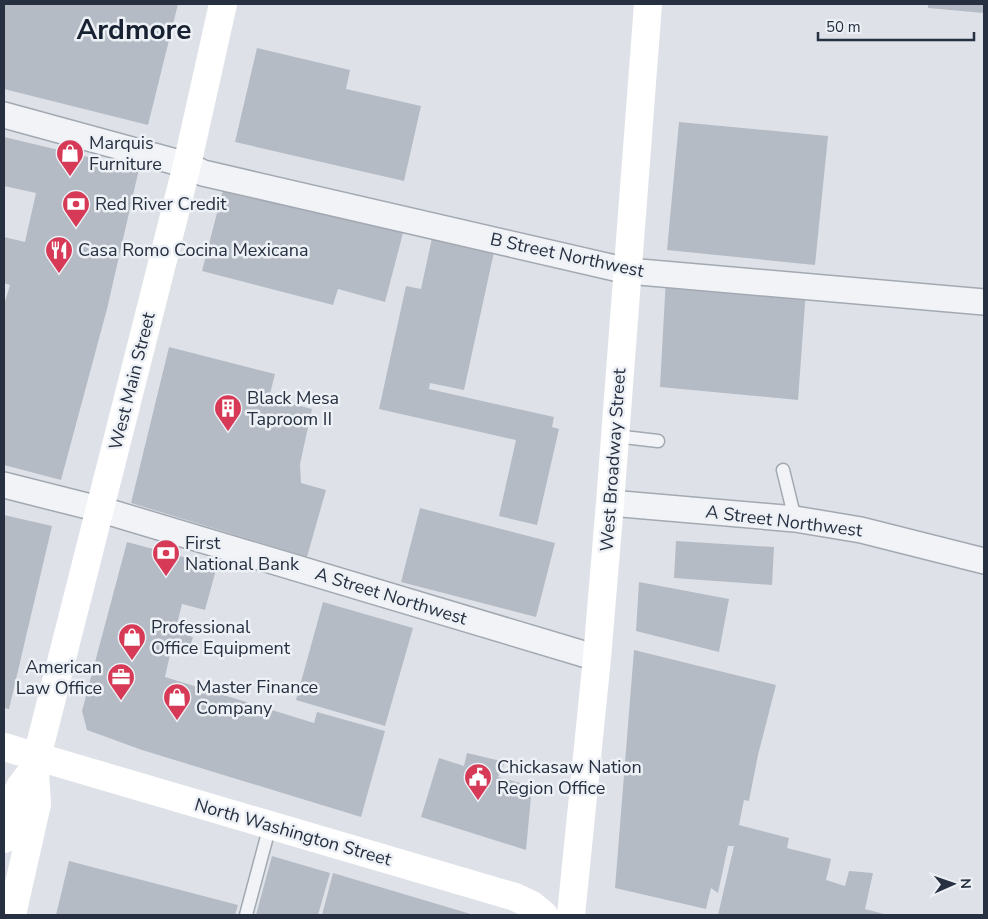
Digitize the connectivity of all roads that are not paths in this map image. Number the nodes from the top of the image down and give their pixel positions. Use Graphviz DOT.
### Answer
graph roads {
  1 [pos="223,4"];
  2 [pos="648,4"];
  3 [pos="4,115"];
  4 [pos="187,165"];
  5 [pos="628,271"];
  6 [pos="984,302"];
  7 [pos="615,436"];
  8 [pos="658,441"];
  9 [pos="783,470"];
  10 [pos="4,485"];
  11 [pos="610,503"];
  12 [pos="99,509"];
  13 [pos="795,519"];
  14 [pos="984,561"];
  15 [pos="597,658"];
  16 [pos="4,747"];
  17 [pos="38,757"];
  18 [pos="270,825"];
  19 [pos="4,839"];
  20 [pos="12,915"];
  21 [pos="246,915"];
  22 [pos="544,915"];
  23 [pos="571,915"];
  1 -- 4 [label="main road, West Main Street"];
  2 -- 5 [label="main road, West Broadway Street"];
  3 -- 4 [label="street, B Street Northwest"];
  4 -- 5 [label="street, B Street Northwest"];
  4 -- 12 [label="main road, West Main Street"];
  5 -- 6 [label="street, B Street Northwest"];
  5 -- 7 [label="main road, West Broadway Street"];
  7 -- 8 [label="lane"];
  7 -- 11 [label="main road, West Broadway Street"];
  9 -- 13 [label="lane"];
  10 -- 12 [label="street, A Street Northwest"];
  11 -- 13 [label="street, A Street Northwest"];
  11 -- 15 [label="main road, West Broadway Street"];
  12 -- 15 [label="street, A Street Northwest"];
  12 -- 17 [label="main road, West Main Street"];
  13 -- 14 [label="street, A Street Northwest"];
  15 -- 23 [label="main road, West Broadway Street"];
  16 -- 17 [label="main road, North Washington Street"];
  17 -- 18 [label="main road, North Washington Street"];
  17 -- 19 [label="main road"];
  17 -- 20 [label="main road"];
  18 -- 21 [label="lane"];
  18 -- 22 [label="main road, North Washington Street"];
}
